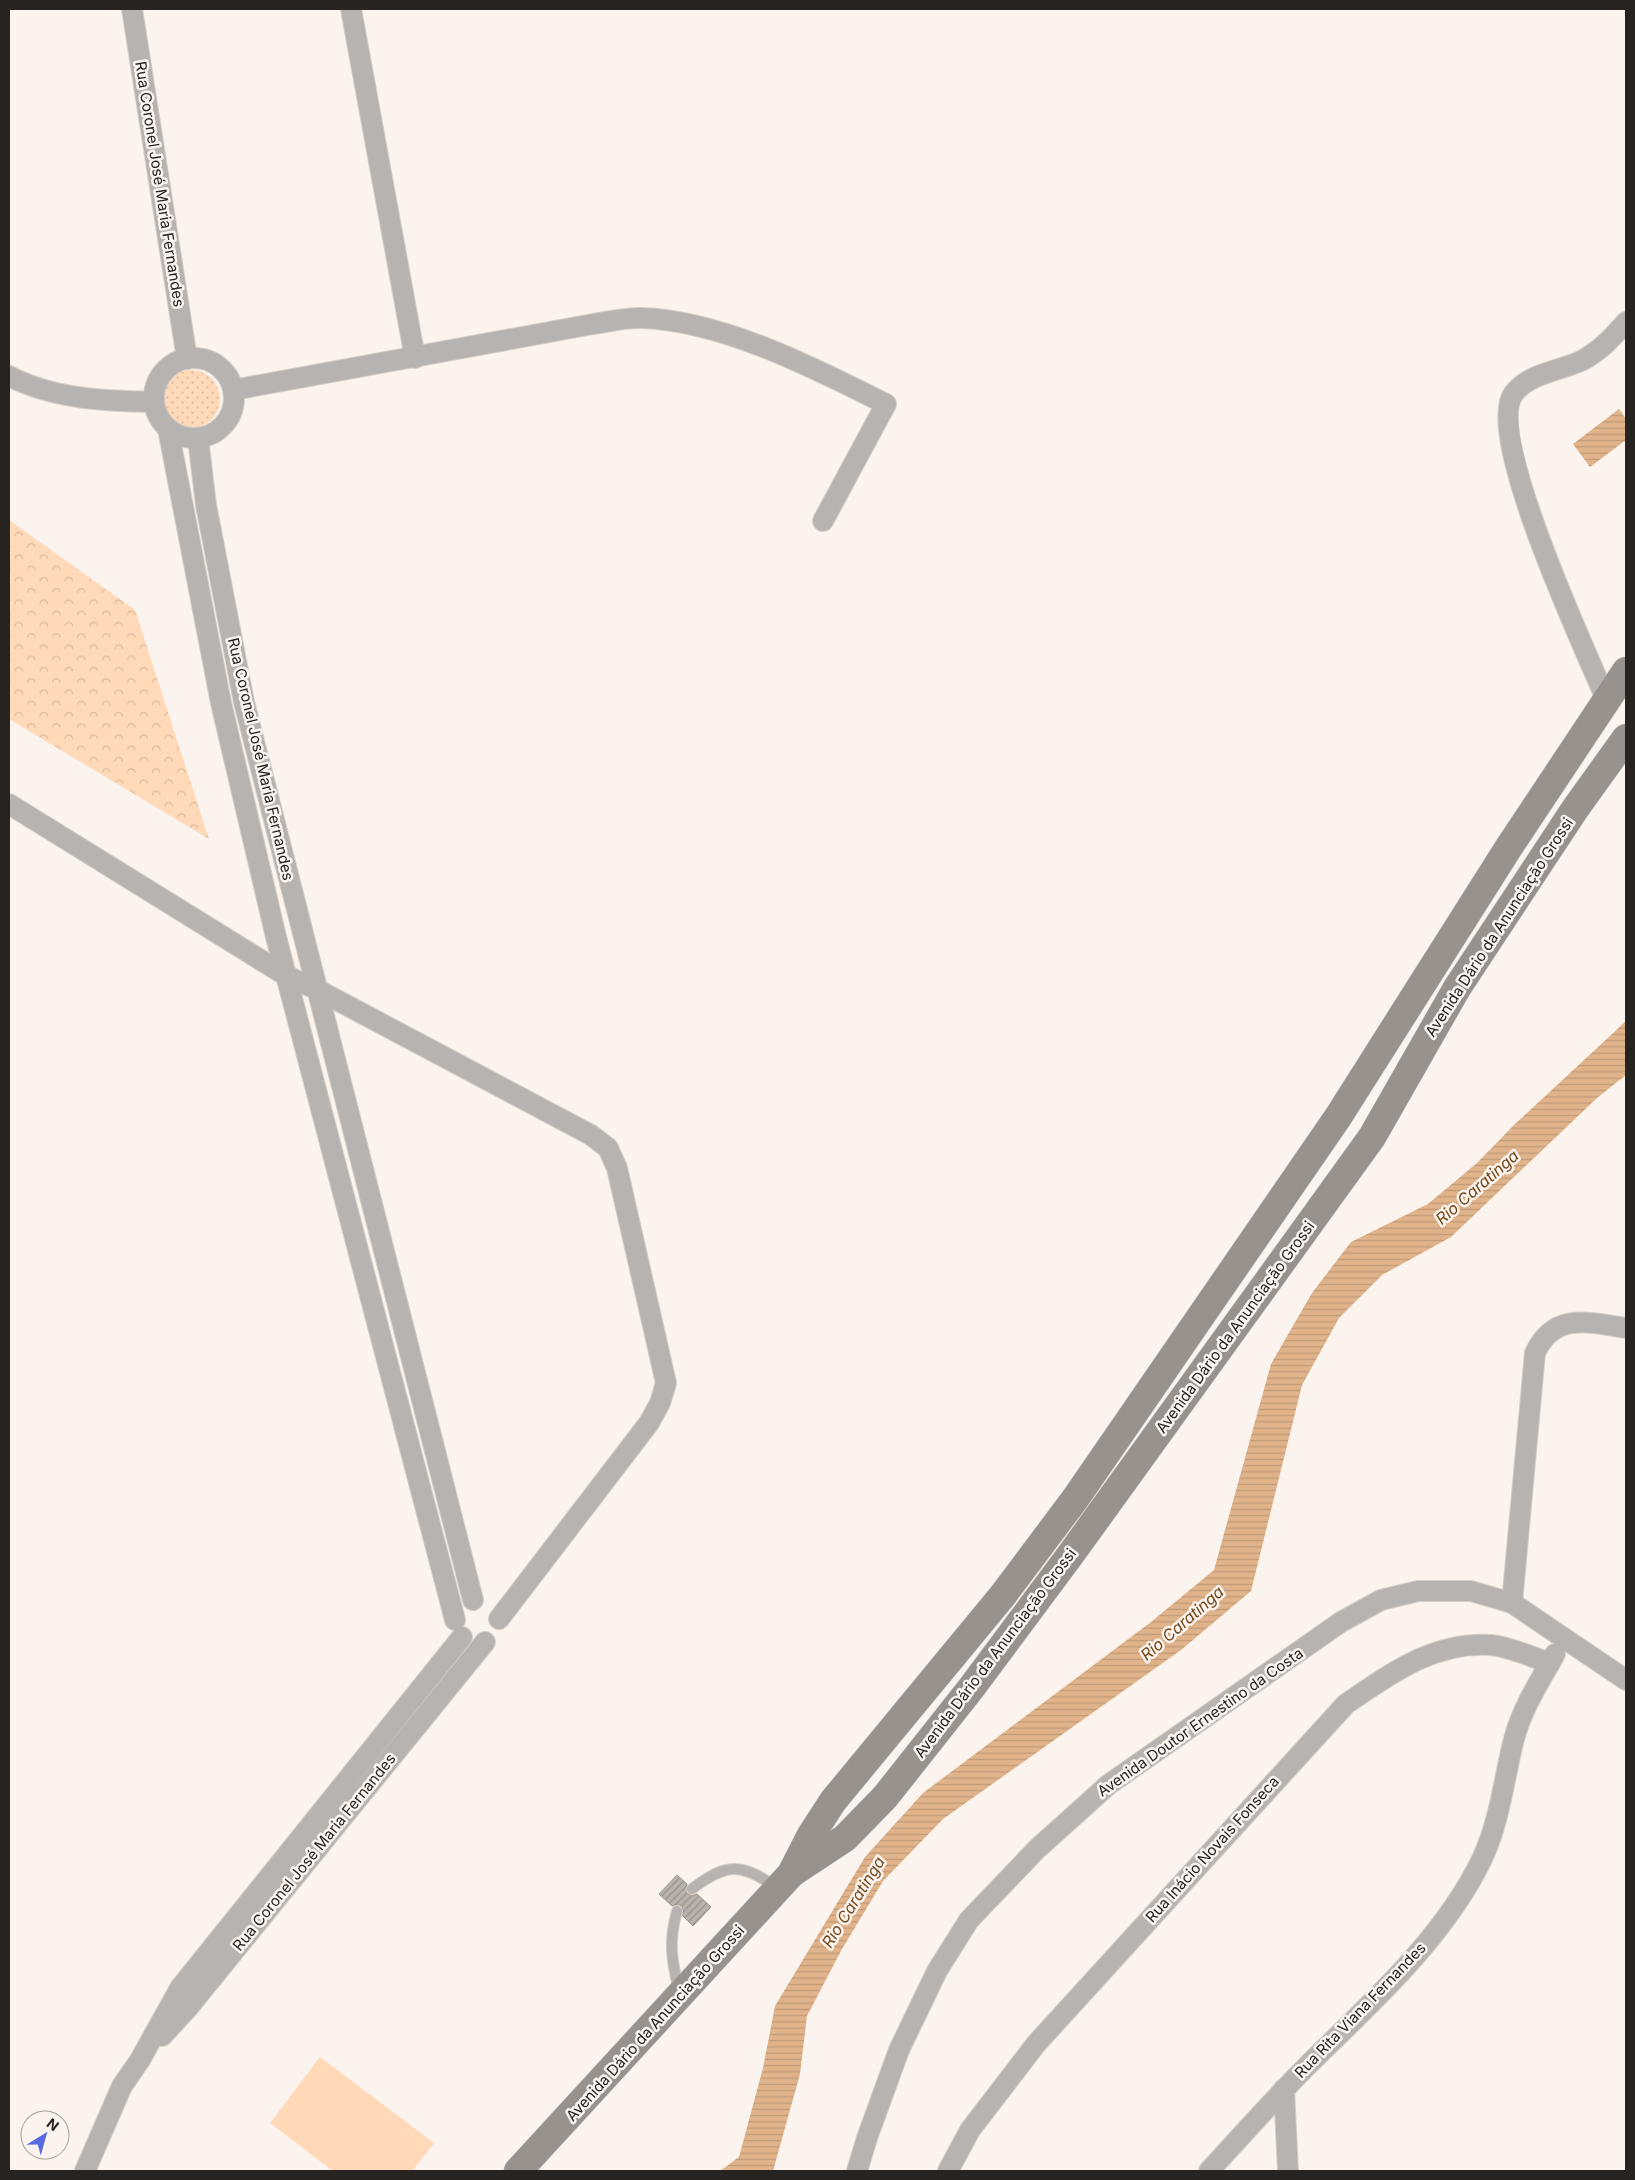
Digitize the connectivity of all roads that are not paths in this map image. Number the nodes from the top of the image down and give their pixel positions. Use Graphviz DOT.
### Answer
graph roads {
  1 [pos="132,9"];
  2 [pos="351,9"];
  3 [pos="1626,322"];
  4 [pos="187,358"];
  5 [pos="415,358"];
  6 [pos="9,376"];
  7 [pos="233,390"];
  8 [pos="154,402"];
  9 [pos="168,429"];
  10 [pos="198,438"];
  11 [pos="823,521"];
  12 [pos="1626,671"];
  13 [pos="1606,699"];
  14 [pos="1626,738"];
  15 [pos="9,804"];
  16 [pos="276,937"];
  17 [pos="306,942"];
  18 [pos="285,975"];
  19 [pos="318,990"];
  20 [pos="1338,1117"];
  21 [pos="1372,1137"];
  22 [pos="1626,1328"];
  23 [pos="473,1600"];
  24 [pos="1512,1603"];
  25 [pos="499,1619"];
  26 [pos="458,1628"];
  27 [pos="1564,1639"];
  28 [pos="485,1642"];
  29 [pos="1594,1660"];
  30 [pos="1626,1663"];
  31 [pos="1550,1664"];
  32 [pos="1626,1680"];
  33 [pos="784,1881"];
  34 [pos="692,1889"];
  35 [pos="677,1911"];
  36 [pos="680,1995"];
  37 [pos="140,2060"];
  38 [pos="1284,2089"];
  39 [pos="85,2171"];
  40 [pos="518,2171"];
  41 [pos="857,2171"];
  42 [pos="948,2171"];
  43 [pos="1209,2171"];
  44 [pos="1288,2171"];
  1 -- 4 [label="street, Rua Coronel José Maria Fernandes"];
  2 -- 5 [label="street"];
  3 -- 13 [label="street"];
  4 -- 7 [label="street"];
  4 -- 8 [label="street"];
  5 -- 7 [label="street"];
  5 -- 11 [label="street"];
  6 -- 8 [label="street"];
  7 -- 10 [label="street"];
  8 -- 9 [label="street"];
  9 -- 10 [label="street"];
  9 -- 16 [label="street"];
  10 -- 17 [label="street, Rua Coronel José Maria Fernandes"];
  12 -- 13 [label="main road, Avenida Dário da Anunciação Grossi"];
  13 -- 20 [label="main road, Avenida Dário da Anunciação Grossi"];
  14 -- 21 [label="main road, Avenida Dário da Anunciação Grossi"];
  15 -- 18 [label="street"];
  16 -- 17 [label="street"];
  16 -- 18 [label="street"];
  17 -- 19 [label="street, Rua Coronel José Maria Fernandes"];
  18 -- 19 [label="street"];
  18 -- 26 [label="street"];
  19 -- 23 [label="street, Rua Coronel José Maria Fernandes"];
  19 -- 25 [label="street"];
  20 -- 21 [label="main road"];
  20 -- 33 [label="main road, Avenida Dário da Anunciação Grossi"];
  21 -- 33 [label="main road, Avenida Dário da Anunciação Grossi"];
  22 -- 24 [label="street"];
  23 -- 25 [label="street"];
  23 -- 26 [label="street"];
  24 -- 27 [label="street, Avenida Doutor Ernestino da Costa"];
  24 -- 41 [label="street, Avenida Doutor Ernestino da Costa"];
  25 -- 28 [label="street"];
  26 -- 28 [label="street"];
  26 -- 37 [label="street, Rua Coronel José Maria Fernandes"];
  27 -- 29 [label="street, Avenida Doutor Ernestino da Costa"];
  27 -- 31 [label="street, Rua Rita Viana Fernandes"];
  28 -- 37 [label="street, Rua Coronel José Maria Fernandes"];
  29 -- 30 [label="street"];
  29 -- 32 [label="street, Avenida Doutor Ernestino da Costa"];
  31 -- 38 [label="street, Rua Rita Viana Fernandes"];
  31 -- 42 [label="street, Rua Inácio Novais Fonseca"];
  33 -- 34 [label="lane"];
  33 -- 36 [label="main road, Avenida Dário da Anunciação Grossi"];
  35 -- 36 [label="lane"];
  36 -- 40 [label="main road, Avenida Dário da Anunciação Grossi"];
  37 -- 39 [label="street, Rua Coronel José Maria Fernandes"];
  38 -- 43 [label="street, Rua Rita Viana Fernandes"];
  38 -- 44 [label="street"];
}
